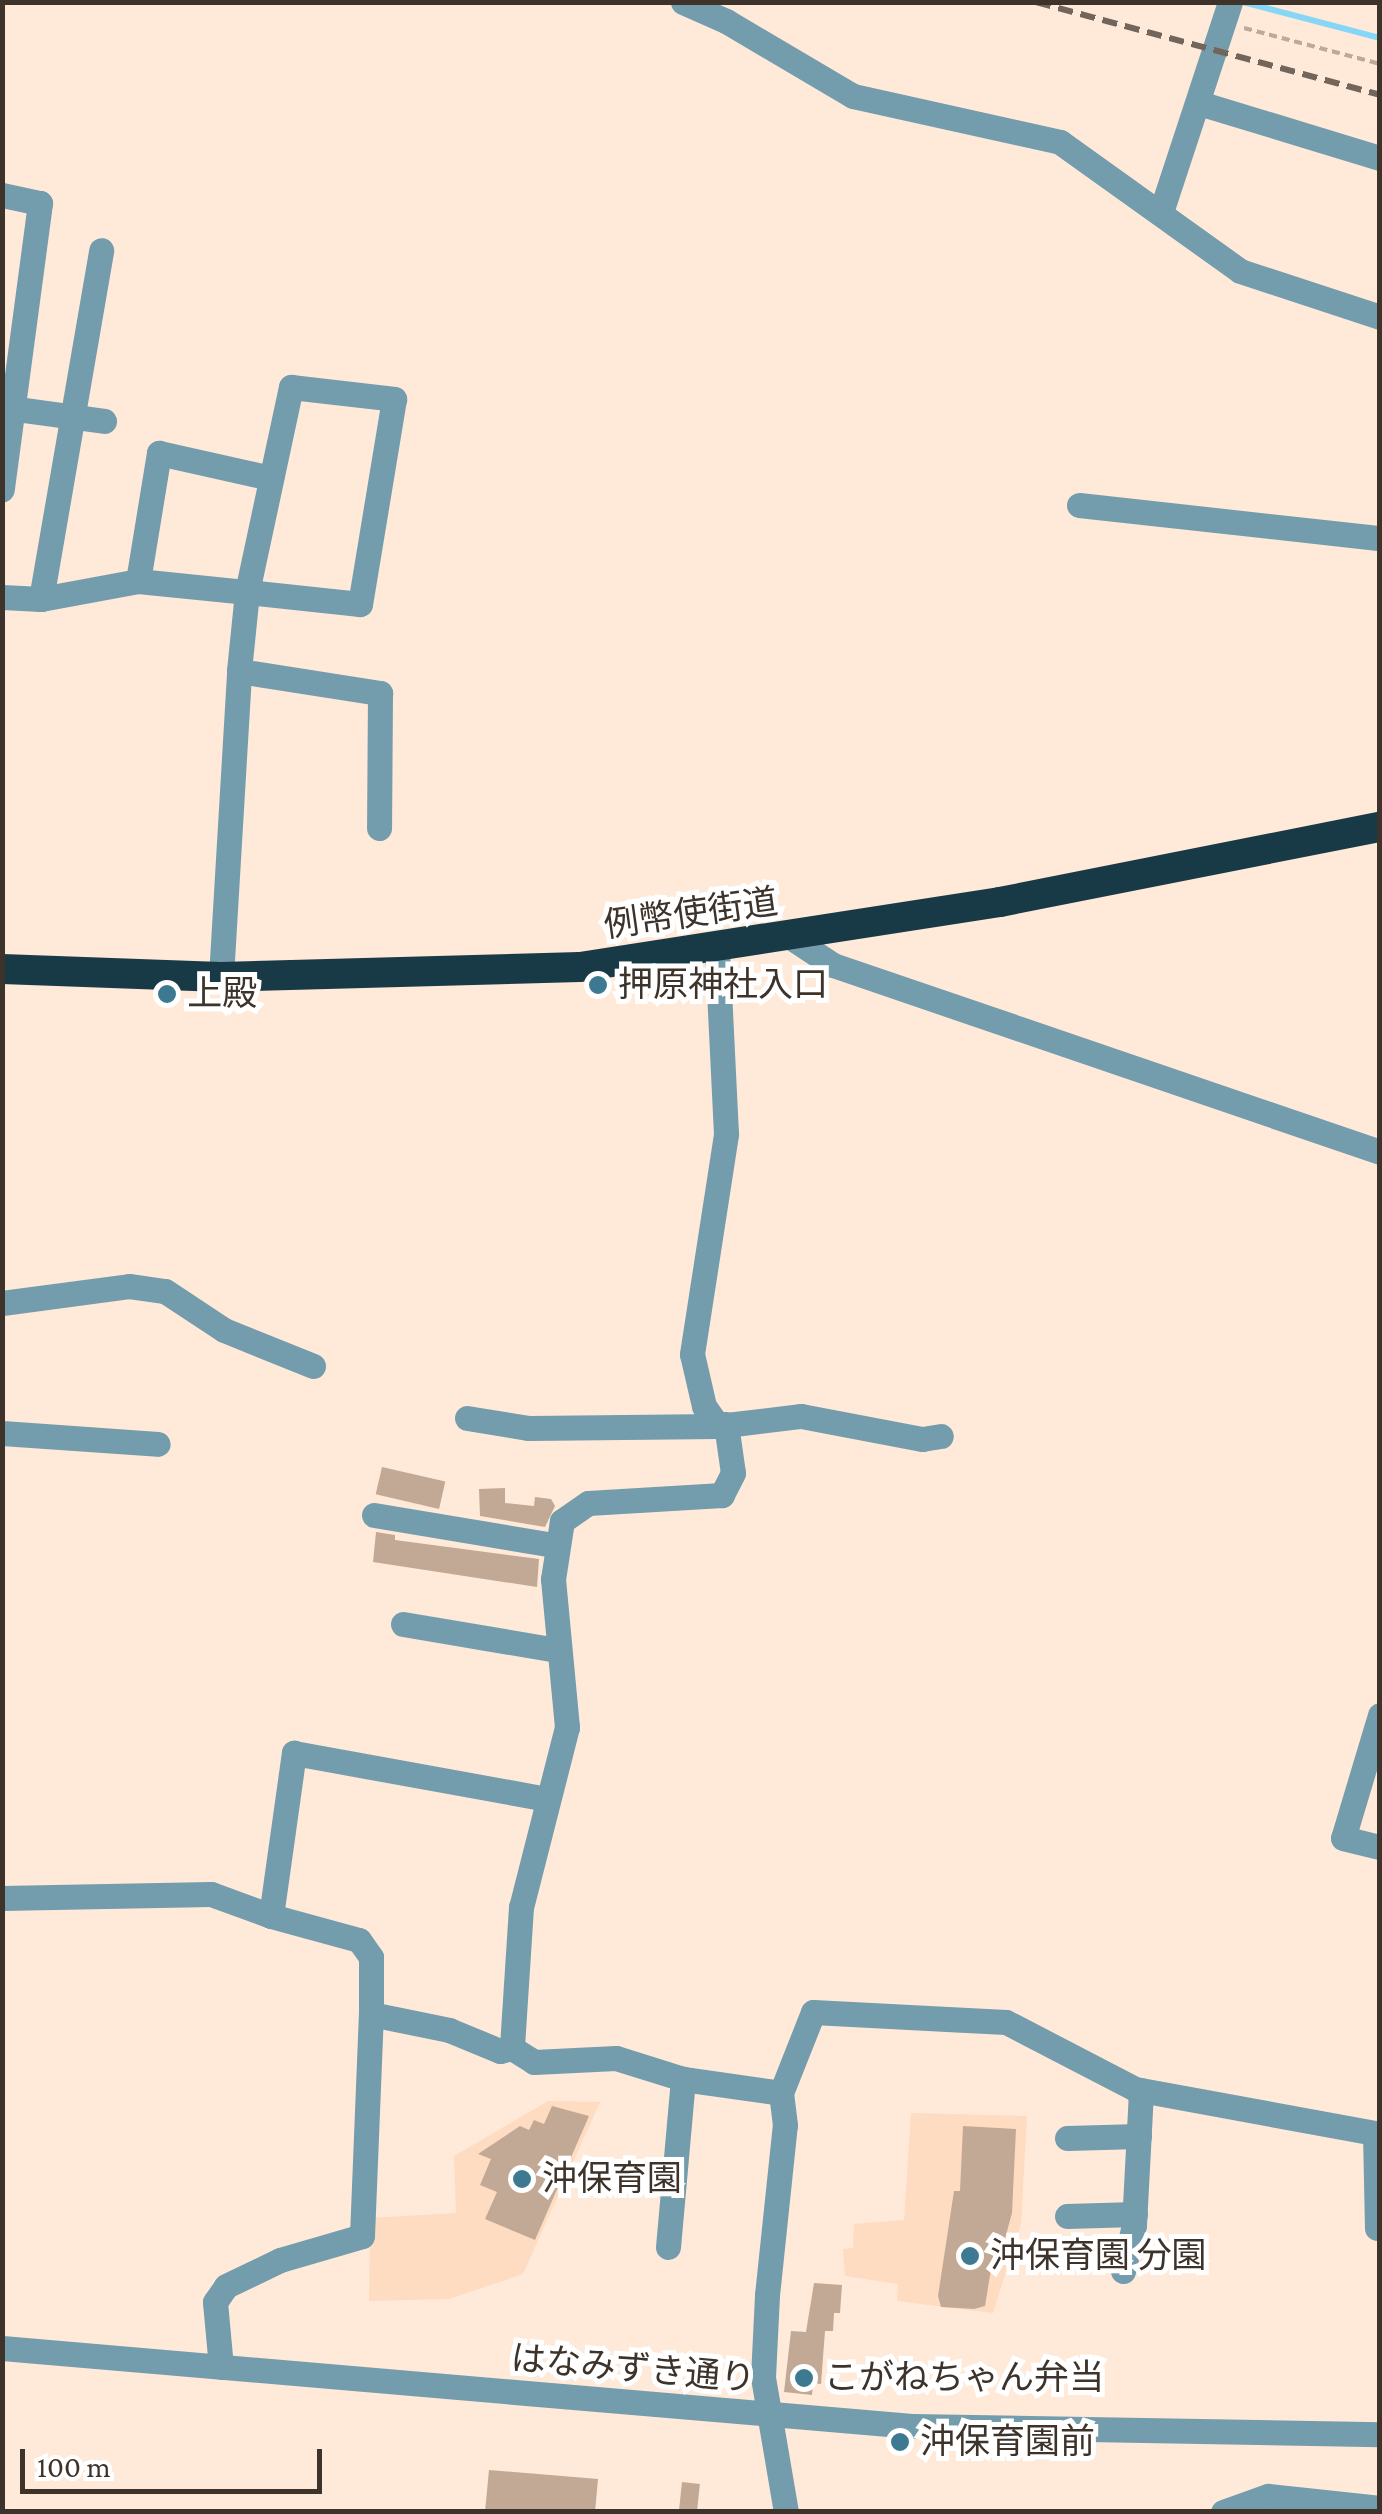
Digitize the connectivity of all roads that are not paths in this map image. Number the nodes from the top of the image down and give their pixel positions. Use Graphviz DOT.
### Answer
graph roads {
  1 [pos="683,2"];
  2 [pos="1227,14"];
  3 [pos="1199,103"];
  4 [pos="1380,158"];
  5 [pos="2,195"];
  6 [pos="1161,212"];
  7 [pos="102,250"];
  8 [pos="1380,317"];
  9 [pos="8,407"];
  10 [pos="74,417"];
  11 [pos="104,421"];
  12 [pos="271,478"];
  13 [pos="2,489"];
  14 [pos="1079,505"];
  15 [pos="1380,538"];
  16 [pos="138,581"];
  17 [pos="247,592"];
  18 [pos="2,597"];
  19 [pos="41,599"];
  20 [pos="239,670"];
  21 [pos="380,828"];
  22 [pos="1380,828"];
  23 [pos="792,938"];
  24 [pos="716,949"];
  25 [pos="2,969"];
  26 [pos="221,977"];
  27 [pos="1380,1152"];
  28 [pos="2,1303"];
  29 [pos="312,1366"];
  30 [pos="467,1418"];
  31 [pos="722,1424"];
  32 [pos="2,1433"];
  33 [pos="941,1436"];
  34 [pos="158,1444"];
  35 [pos="374,1515"];
  36 [pos="554,1544"];
  37 [pos="404,1624"];
  38 [pos="557,1650"];
  39 [pos="1380,1715"];
  40 [pos="547,1799"];
  41 [pos="1380,1848"];
  42 [pos="2,1898"];
  43 [pos="270,1916"];
  44 [pos="371,2014"];
  45 [pos="512,2048"];
  46 [pos="683,2078"];
  47 [pos="1141,2090"];
  48 [pos="781,2093"];
  49 [pos="1377,2134"];
  50 [pos="1138,2136"];
  51 [pos="1067,2138"];
  52 [pos="1135,2214"];
  53 [pos="1066,2216"];
  54 [pos="1377,2228"];
  55 [pos="668,2247"];
  56 [pos="1123,2271"];
  57 [pos="2,2348"];
  58 [pos="221,2367"];
  59 [pos="769,2416"];
  60 [pos="1380,2434"];
  61 [pos="1380,2508"];
  62 [pos="786,2512"];
  63 [pos="1222,2512"];
  1 -- 6 [label="street"];
  2 -- 3 [label="street"];
  3 -- 4 [label="street"];
  3 -- 6 [label="street"];
  5 -- 9 [label="street"];
  6 -- 8 [label="street"];
  7 -- 10 [label="street"];
  9 -- 10 [label="street"];
  9 -- 13 [label="street"];
  10 -- 11 [label="street"];
  10 -- 19 [label="street"];
  12 -- 16 [label="street"];
  12 -- 17 [label="street"];
  12 -- 17 [label="street"];
  14 -- 15 [label="street"];
  16 -- 17 [label="street"];
  16 -- 19 [label="street"];
  17 -- 20 [label="street"];
  18 -- 19 [label="street"];
  20 -- 21 [label="street"];
  20 -- 26 [label="street"];
  22 -- 23 [label="highway, 例幣使街道"];
  23 -- 24 [label="highway, 例幣使街道"];
  23 -- 27 [label="street"];
  24 -- 26 [label="highway, 例幣使街道"];
  24 -- 31 [label="street"];
  25 -- 26 [label="highway, 例幣使街道"];
  28 -- 29 [label="street"];
  30 -- 31 [label="street"];
  31 -- 33 [label="street"];
  31 -- 36 [label="street"];
  32 -- 34 [label="street"];
  35 -- 36 [label="street"];
  36 -- 38 [label="street"];
  37 -- 38 [label="street"];
  38 -- 40 [label="street"];
  39 -- 41 [label="street"];
  40 -- 43 [label="street"];
  40 -- 45 [label="street"];
  42 -- 43 [label="street"];
  43 -- 44 [label="street"];
  44 -- 45 [label="street"];
  44 -- 58 [label="street"];
  45 -- 46 [label="street"];
  46 -- 48 [label="street"];
  46 -- 55 [label="street"];
  47 -- 48 [label="street"];
  47 -- 49 [label="street"];
  47 -- 50 [label="street"];
  48 -- 59 [label="street"];
  49 -- 54 [label="street"];
  50 -- 51 [label="street"];
  50 -- 52 [label="street"];
  52 -- 53 [label="street"];
  52 -- 56 [label="street"];
  57 -- 58 [label="street, はなみずき通り"];
  58 -- 59 [label="street, はなみずき通り"];
  59 -- 60 [label="street, はなみずき通り"];
  59 -- 62 [label="street"];
  61 -- 63 [label="street"];
}
